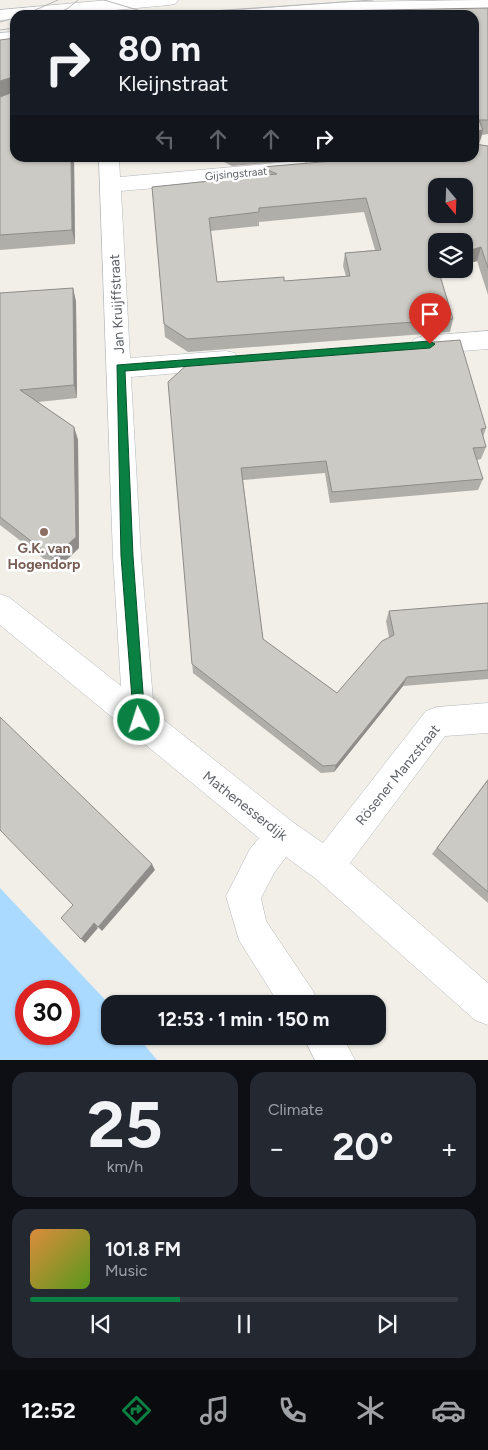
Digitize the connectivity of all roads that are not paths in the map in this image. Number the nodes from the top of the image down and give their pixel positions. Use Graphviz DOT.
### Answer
graph roads {
  1 [pos="169,0"];
  2 [pos="92,5"];
  3 [pos="488,5"];
  4 [pos="46,10"];
  5 [pos="304,10"];
  6 [pos="109,162"];
  7 [pos="315,167"];
  8 [pos="110,185"];
  9 [pos="488,340"];
  10 [pos="398,347"];
  11 [pos="249,358"];
  12 [pos="120,368"];
  13 [pos="0,607"];
  14 [pos="488,718"];
  15 [pos="139,720"];
  16 [pos="282,835"];
  17 [pos="327,866"];
  18 [pos="294,995"];
  19 [pos="488,1007"];
  20 [pos="327,1045"];
  21 [pos="336,1060"];
  1 -- 2 [label="street"];
  2 -- 4 [label="street"];
  3 -- 5 [label="street"];
  6 -- 8 [label="street, Jan Kruijffstraat"];
  7 -- 8 [label="street, Gijsingstraat"];
  8 -- 12 [label="street, Jan Kruijffstraat"];
  9 -- 10 [label="street"];
  11 -- 12 [label="street"];
  12 -- 15 [label="street, Jan Kruijffstraat"];
  13 -- 15 [label="street, Mathenesserdijk"];
  14 -- 17 [label="street, Rösener Manzstraat"];
  15 -- 16 [label="street, Mathenesserdijk"];
  16 -- 17 [label="street, Mathenesserdijk"];
  16 -- 18 [label="street"];
  17 -- 19 [label="street, Mathenesserdijk"];
  20 -- 21 [label="street"];
}
